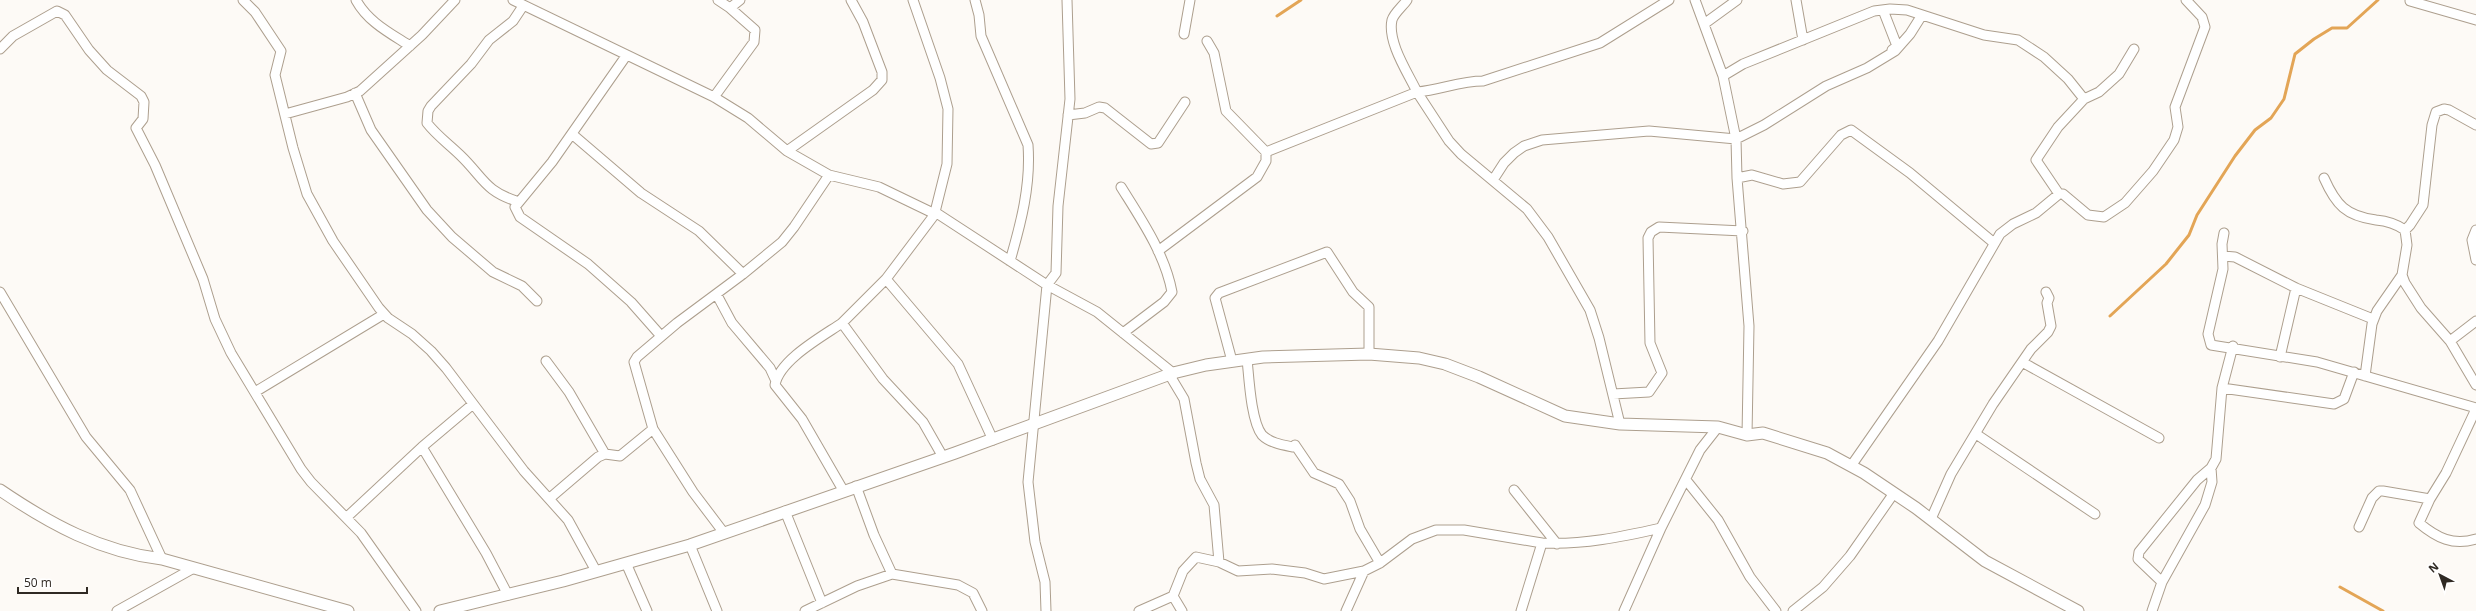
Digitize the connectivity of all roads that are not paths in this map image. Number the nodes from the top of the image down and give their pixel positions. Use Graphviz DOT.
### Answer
graph roads {
  1 [pos="243,0"];
  2 [pos="356,0"];
  3 [pos="455,0"];
  4 [pos="512,0"];
  5 [pos="718,0"];
  6 [pos="740,0"];
  7 [pos="851,0"];
  8 [pos="913,0"];
  9 [pos="975,0"];
  10 [pos="1067,0"];
  11 [pos="1190,0"];
  12 [pos="1407,0"];
  13 [pos="1669,0"];
  14 [pos="1695,0"];
  15 [pos="1737,0"];
  16 [pos="1796,0"];
  17 [pos="2186,0"];
  18 [pos="2410,1"];
  19 [pos="524,6"];
  20 [pos="730,8"];
  21 [pos="1883,10"];
  22 [pos="1922,15"];
  23 [pos="2476,20"];
  24 [pos="1704,24"];
  25 [pos="1184,34"];
  26 [pos="1803,40"];
  27 [pos="1207,41"];
  28 [pos="410,46"];
  29 [pos="0,48"];
  30 [pos="2134,48"];
  31 [pos="626,56"];
  32 [pos="1866,68"];
  33 [pos="1723,76"];
  34 [pos="1418,92"];
  35 [pos="354,93"];
  36 [pos="714,97"];
  37 [pos="2084,99"];
  38 [pos="1185,102"];
  39 [pos="285,114"];
  40 [pos="1068,115"];
  41 [pos="2476,125"];
  42 [pos="572,134"];
  43 [pos="1736,139"];
  44 [pos="787,151"];
  45 [pos="1266,152"];
  46 [pos="829,175"];
  47 [pos="1737,178"];
  48 [pos="2324,178"];
  49 [pos="1494,180"];
  50 [pos="1121,187"];
  51 [pos="2059,194"];
  52 [pos="519,202"];
  53 [pos="935,213"];
  54 [pos="2405,230"];
  55 [pos="2476,230"];
  56 [pos="1743,231"];
  57 [pos="2224,234"];
  58 [pos="1994,243"];
  59 [pos="1158,251"];
  60 [pos="2224,256"];
  61 [pos="2476,260"];
  62 [pos="1010,261"];
  63 [pos="743,274"];
  64 [pos="2402,274"];
  65 [pos="886,279"];
  66 [pos="1047,285"];
  67 [pos="2296,288"];
  68 [pos="0,292"];
  69 [pos="2046,292"];
  70 [pos="717,295"];
  71 [pos="537,301"];
  72 [pos="384,314"];
  73 [pos="2373,319"];
  74 [pos="2476,321"];
  75 [pos="842,323"];
  76 [pos="1123,333"];
  77 [pos="661,336"];
  78 [pos="2450,341"];
  79 [pos="2233,346"];
  80 [pos="1369,354"];
  81 [pos="2280,357"];
  82 [pos="1247,359"];
  83 [pos="546,361"];
  84 [pos="1232,361"];
  85 [pos="2022,362"];
  86 [pos="2354,372"];
  87 [pos="1172,373"];
  88 [pos="2365,376"];
  89 [pos="776,381"];
  90 [pos="2476,385"];
  91 [pos="2222,388"];
  92 [pos="255,392"];
  93 [pos="1613,394"];
  94 [pos="473,404"];
  95 [pos="2476,408"];
  96 [pos="1620,424"];
  97 [pos="1032,425"];
  98 [pos="1718,427"];
  99 [pos="653,429"];
  100 [pos="1976,434"];
  101 [pos="1747,435"];
  102 [pos="2159,438"];
  103 [pos="993,440"];
  104 [pos="422,447"];
  105 [pos="605,454"];
  106 [pos="943,457"];
  107 [pos="1851,466"];
  108 [pos="2211,468"];
  109 [pos="1686,480"];
  110 [pos="856,486"];
  111 [pos="0,490"];
  112 [pos="843,490"];
  113 [pos="1514,490"];
  114 [pos="1894,493"];
  115 [pos="550,498"];
  116 [pos="2430,499"];
  117 [pos="785,511"];
  118 [pos="2095,514"];
  119 [pos="347,517"];
  120 [pos="1931,519"];
  121 [pos="2358,527"];
  122 [pos="1661,528"];
  123 [pos="724,533"];
  124 [pos="2476,539"];
  125 [pos="1542,543"];
  126 [pos="1557,544"];
  127 [pos="690,545"];
  128 [pos="162,559"];
  129 [pos="1219,562"];
  130 [pos="626,563"];
  131 [pos="1380,563"];
  132 [pos="192,569"];
  133 [pos="596,571"];
  134 [pos="1364,571"];
  135 [pos="892,574"];
  136 [pos="2162,582"];
  137 [pos="508,595"];
  138 [pos="1173,596"];
  139 [pos="822,603"];
  140 [pos="123,609"];
  141 [pos="348,611"];
  142 [pos="416,611"];
  143 [pos="440,611"];
  144 [pos="647,611"];
  145 [pos="717,611"];
  146 [pos="805,611"];
  147 [pos="982,611"];
  148 [pos="1046,611"];
  149 [pos="1139,611"];
  150 [pos="1182,611"];
  151 [pos="1346,611"];
  152 [pos="1520,611"];
  153 [pos="1624,611"];
  154 [pos="1776,611"];
  155 [pos="1793,611"];
  156 [pos="2078,611"];
  157 [pos="2152,611"];
  1 -- 39 [label="street"];
  2 -- 28 [label="street"];
  3 -- 28 [label="street"];
  4 -- 19 [label="street"];
  5 -- 20 [label="street"];
  6 -- 20 [label="street"];
  7 -- 44 [label="street"];
  8 -- 53 [label="street"];
  9 -- 62 [label="street"];
  10 -- 40 [label="street"];
  11 -- 25 [label="street"];
  12 -- 34 [label="street"];
  13 -- 34 [label="street"];
  14 -- 24 [label="street"];
  15 -- 24 [label="street"];
  16 -- 26 [label="street"];
  17 -- 51 [label="street"];
  18 -- 23 [label="street"];
  19 -- 31 [label="street"];
  19 -- 52 [label="street"];
  20 -- 36 [label="street"];
  21 -- 22 [label="street"];
  21 -- 26 [label="street"];
  21 -- 32 [label="street"];
  22 -- 32 [label="street"];
  22 -- 37 [label="street"];
  24 -- 33 [label="street"];
  26 -- 33 [label="street"];
  27 -- 45 [label="street"];
  28 -- 35 [label="street"];
  29 -- 92 [label="street"];
  30 -- 37 [label="street"];
  31 -- 36 [label="street"];
  31 -- 42 [label="street"];
  32 -- 43 [label="street"];
  33 -- 43 [label="street"];
  34 -- 45 [label="street"];
  34 -- 49 [label="street"];
  35 -- 39 [label="street"];
  35 -- 71 [label="street"];
  36 -- 44 [label="street"];
  37 -- 51 [label="street"];
  38 -- 40 [label="street"];
  39 -- 72 [label="street"];
  40 -- 66 [label="street"];
  41 -- 54 [label="street"];
  42 -- 52 [label="street"];
  42 -- 63 [label="street"];
  43 -- 47 [label="street"];
  43 -- 49 [label="street"];
  44 -- 46 [label="street"];
  45 -- 59 [label="street"];
  46 -- 53 [label="street"];
  46 -- 63 [label="street"];
  47 -- 56 [label="street"];
  47 -- 58 [label="street"];
  48 -- 54 [label="street"];
  49 -- 93 [label="street"];
  50 -- 59 [label="street"];
  51 -- 58 [label="street"];
  52 -- 77 [label="street"];
  53 -- 62 [label="street"];
  53 -- 65 [label="street"];
  54 -- 64 [label="street"];
  55 -- 61 [label="street"];
  56 -- 93 [label="street"];
  56 -- 101 [label="street"];
  57 -- 60 [label="street"];
  58 -- 107 [label="street"];
  59 -- 76 [label="street"];
  60 -- 67 [label="street"];
  60 -- 79 [label="street"];
  62 -- 66 [label="street"];
  63 -- 70 [label="street"];
  64 -- 73 [label="street"];
  64 -- 78 [label="street"];
  65 -- 75 [label="street"];
  65 -- 103 [label="street"];
  66 -- 76 [label="street"];
  66 -- 97 [label="street"];
  67 -- 73 [label="street"];
  67 -- 81 [label="street"];
  68 -- 128 [label="street"];
  69 -- 85 [label="street"];
  70 -- 77 [label="street"];
  70 -- 89 [label="street"];
  72 -- 92 [label="street"];
  72 -- 94 [label="street"];
  73 -- 88 [label="street"];
  74 -- 78 [label="street"];
  75 -- 89 [label="street"];
  75 -- 106 [label="street"];
  76 -- 87 [label="street"];
  77 -- 99 [label="street"];
  78 -- 90 [label="street"];
  79 -- 81 [label="street"];
  79 -- 91 [label="street"];
  80 -- 82 [label="street"];
  80 -- 84 [label="street"];
  80 -- 96 [label="street"];
  81 -- 86 [label="street"];
  82 -- 84 [label="street"];
  82 -- 131 [label="street"];
  83 -- 105 [label="street"];
  84 -- 87 [label="street"];
  85 -- 100 [label="street"];
  85 -- 102 [label="street"];
  86 -- 88 [label="street"];
  86 -- 91 [label="street"];
  87 -- 97 [label="street"];
  87 -- 129 [label="street"];
  88 -- 95 [label="street"];
  89 -- 112 [label="street"];
  91 -- 108 [label="street"];
  92 -- 119 [label="street"];
  93 -- 96 [label="street"];
  94 -- 104 [label="street"];
  94 -- 115 [label="street"];
  95 -- 116 [label="street"];
  96 -- 98 [label="street"];
  97 -- 103 [label="street"];
  97 -- 148 [label="street"];
  98 -- 101 [label="street"];
  98 -- 109 [label="street"];
  99 -- 105 [label="street"];
  99 -- 123 [label="street"];
  100 -- 118 [label="street"];
  100 -- 120 [label="street"];
  101 -- 107 [label="street"];
  103 -- 106 [label="street"];
  104 -- 119 [label="street"];
  104 -- 137 [label="street"];
  105 -- 115 [label="street"];
  106 -- 110 [label="street"];
  107 -- 114 [label="street"];
  108 -- 136 [label="street"];
  108 -- 136 [label="street"];
  109 -- 122 [label="street"];
  109 -- 154 [label="street"];
  110 -- 112 [label="street"];
  110 -- 135 [label="street"];
  111 -- 128 [label="street"];
  112 -- 117 [label="street"];
  113 -- 126 [label="street"];
  114 -- 120 [label="street"];
  114 -- 155 [label="street"];
  115 -- 133 [label="street"];
  116 -- 121 [label="street"];
  116 -- 124 [label="street"];
  117 -- 123 [label="street"];
  117 -- 139 [label="street"];
  119 -- 142 [label="street"];
  120 -- 156 [label="street"];
  122 -- 126 [label="street"];
  122 -- 153 [label="street"];
  123 -- 127 [label="street"];
  125 -- 126 [label="street"];
  125 -- 131 [label="street"];
  125 -- 152 [label="street"];
  127 -- 130 [label="street"];
  127 -- 145 [label="street"];
  128 -- 132 [label="street"];
  129 -- 134 [label="street"];
  129 -- 138 [label="street"];
  130 -- 133 [label="street"];
  130 -- 144 [label="street"];
  131 -- 134 [label="street"];
  132 -- 140 [label="street"];
  132 -- 141 [label="street"];
  133 -- 137 [label="street"];
  134 -- 151 [label="street"];
  135 -- 139 [label="street"];
  135 -- 147 [label="street"];
  136 -- 157 [label="street"];
  137 -- 143 [label="street"];
  138 -- 149 [label="street"];
  138 -- 150 [label="street"];
  139 -- 146 [label="street"];
}
